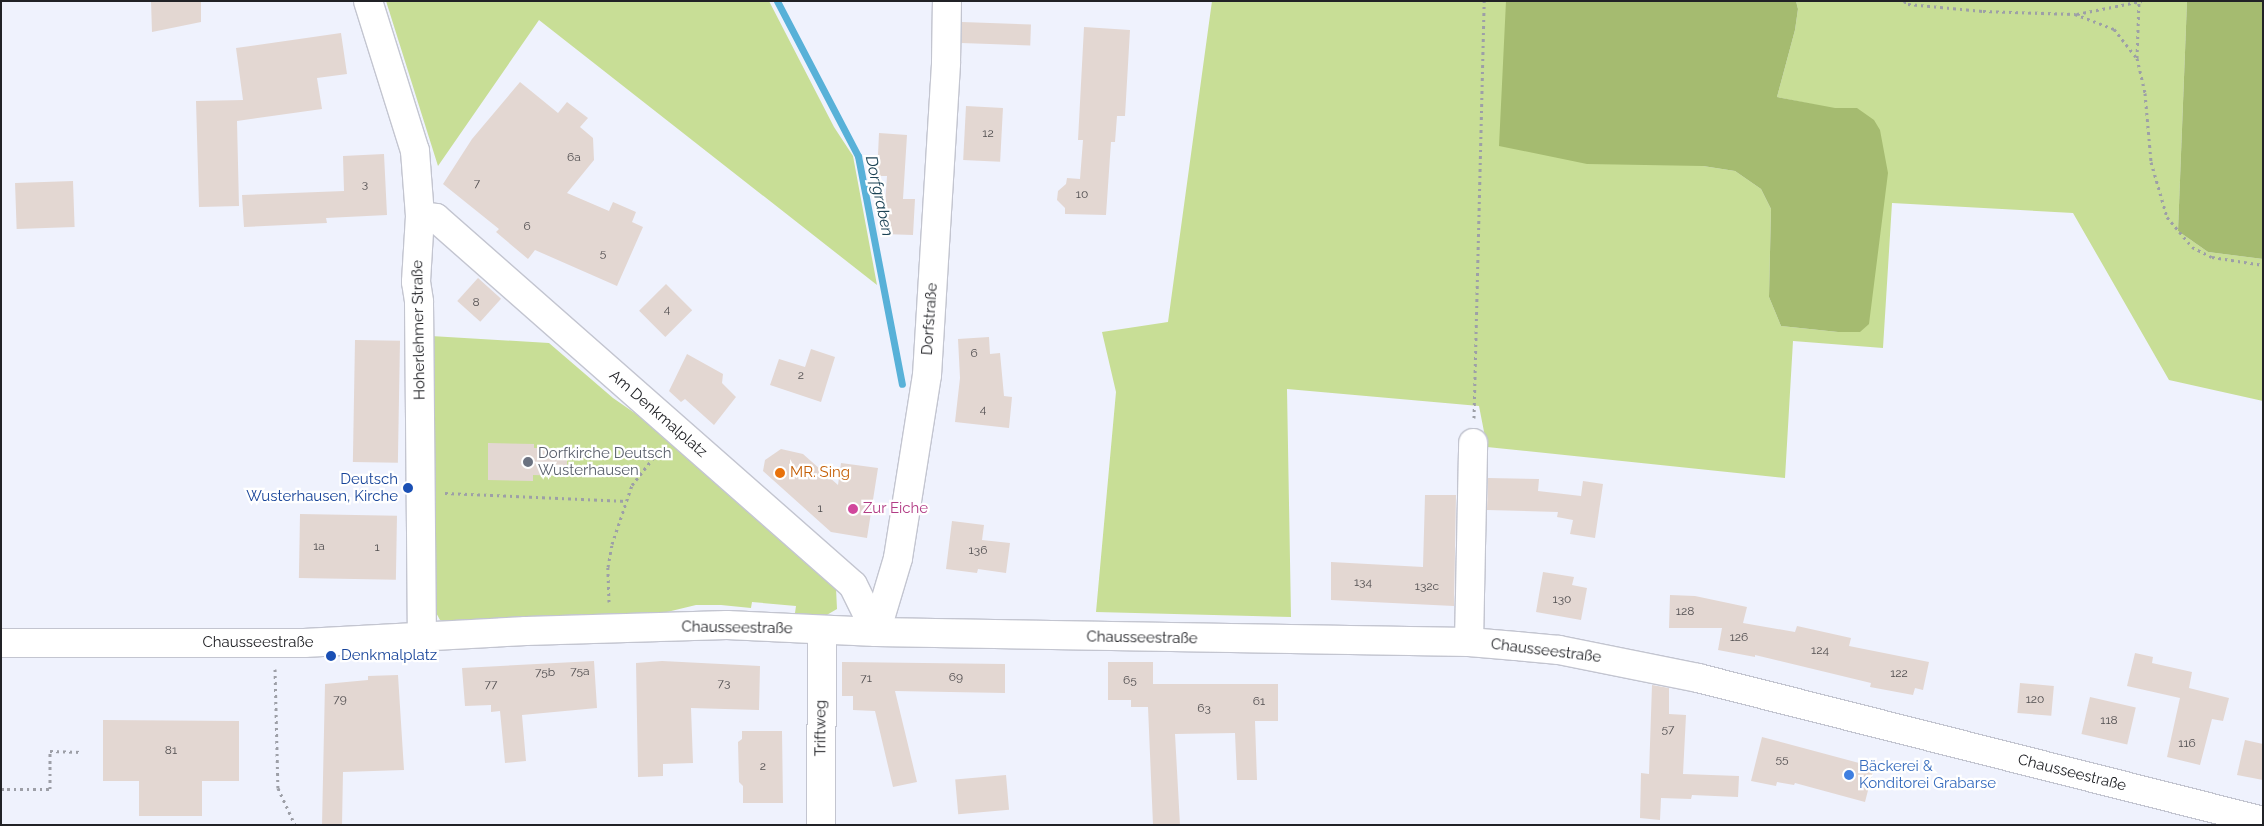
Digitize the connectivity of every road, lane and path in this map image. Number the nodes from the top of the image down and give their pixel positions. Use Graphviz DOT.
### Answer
graph roads {
  1 [pos="368,1"];
  2 [pos="946,1"];
  3 [pos="1484,1"];
  4 [pos="1904,1"];
  5 [pos="2140,2"];
  6 [pos="2076,14"];
  7 [pos="2137,58"];
  8 [pos="420,216"];
  9 [pos="2263,265"];
  10 [pos="676,430"];
  11 [pos="1473,443"];
  12 [pos="420,491"];
  13 [pos="627,501"];
  14 [pos="609,602"];
  15 [pos="822,631"];
  16 [pos="876,632"];
  17 [pos="422,637"];
  18 [pos="1469,642"];
  19 [pos="1,643"];
  20 [pos="275,666"];
  21 [pos="82,752"];
  22 [pos="1,789"];
  23 [pos="2263,821"];
  24 [pos="295,825"];
  25 [pos="821,825"];
  1 -- 8 [label="main road, Hoherlehmer Straße"];
  2 -- 16 [label="main road, Dorfstraße"];
  3 -- 11 [label="path"];
  4 -- 6 [label="path"];
  5 -- 6 [label="path"];
  5 -- 7 [label="path"];
  6 -- 7 [label="path"];
  7 -- 9 [label="path"];
  8 -- 10 [label="main road, Am Denkmalplatz"];
  8 -- 12 [label="main road, Hoherlehmer Straße"];
  10 -- 13 [label="path"];
  10 -- 16 [label="main road, Am Denkmalplatz"];
  11 -- 18 [label="main road"];
  12 -- 13 [label="path"];
  12 -- 17 [label="main road, Hoherlehmer Straße"];
  13 -- 14 [label="path"];
  15 -- 16 [label="main road, Chausseestraße"];
  15 -- 17 [label="main road, Chausseestraße"];
  15 -- 25 [label="main road, Triftweg"];
  16 -- 18 [label="main road, Chausseestraße"];
  17 -- 19 [label="main road, Chausseestraße"];
  18 -- 23 [label="main road, Chausseestraße"];
  20 -- 24 [label="path"];
  21 -- 22 [label="path"];
}
